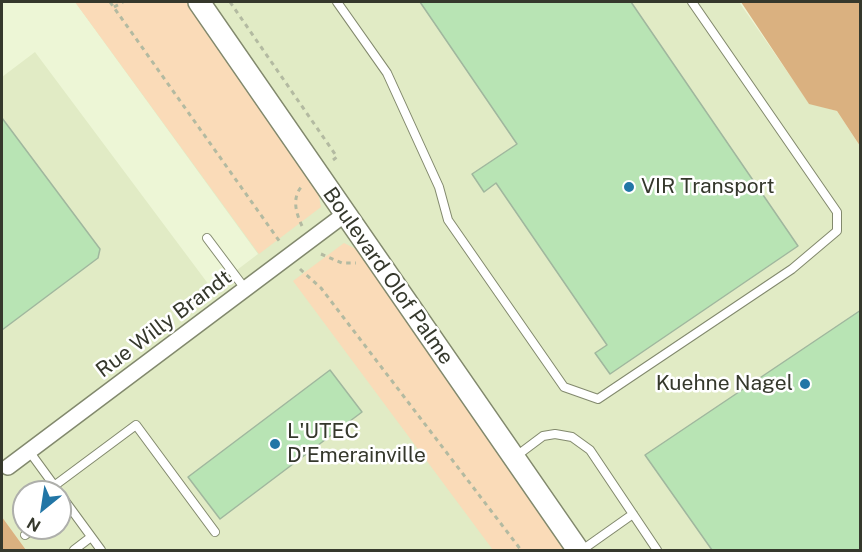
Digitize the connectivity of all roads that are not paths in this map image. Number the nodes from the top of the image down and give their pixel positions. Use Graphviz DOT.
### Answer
graph roads {
  1 [pos="199,2"];
  2 [pos="337,2"];
  3 [pos="692,2"];
  4 [pos="345,214"];
  5 [pos="207,238"];
  6 [pos="246,290"];
  7 [pos="29,451"];
  8 [pos="514,458"];
  9 [pos="8,467"];
  10 [pos="50,480"];
  11 [pos="71,480"];
  12 [pos="633,514"];
  13 [pos="72,516"];
  14 [pos="215,532"];
  15 [pos="91,537"];
  16 [pos="74,550"];
  17 [pos="101,550"];
  18 [pos="580,550"];
  19 [pos="657,550"];
  1 -- 4 [label="street, Boulevard Olof Palme"];
  2 -- 3 [label="lane"];
  4 -- 6 [label="street, Rue Willy Brandt"];
  4 -- 8 [label="street, Boulevard Olof Palme"];
  5 -- 6 [label="lane"];
  6 -- 7 [label="street, Rue Willy Brandt"];
  7 -- 9 [label="street, Rue Willy Brandt"];
  7 -- 10 [label="lane"];
  8 -- 12 [label="lane"];
  8 -- 18 [label="street, Boulevard Olof Palme"];
  11 -- 14 [label="lane"];
  12 -- 18 [label="lane"];
  12 -- 19 [label="lane"];
  13 -- 15 [label="lane"];
  15 -- 16 [label="lane"];
  15 -- 17 [label="lane"];
}
